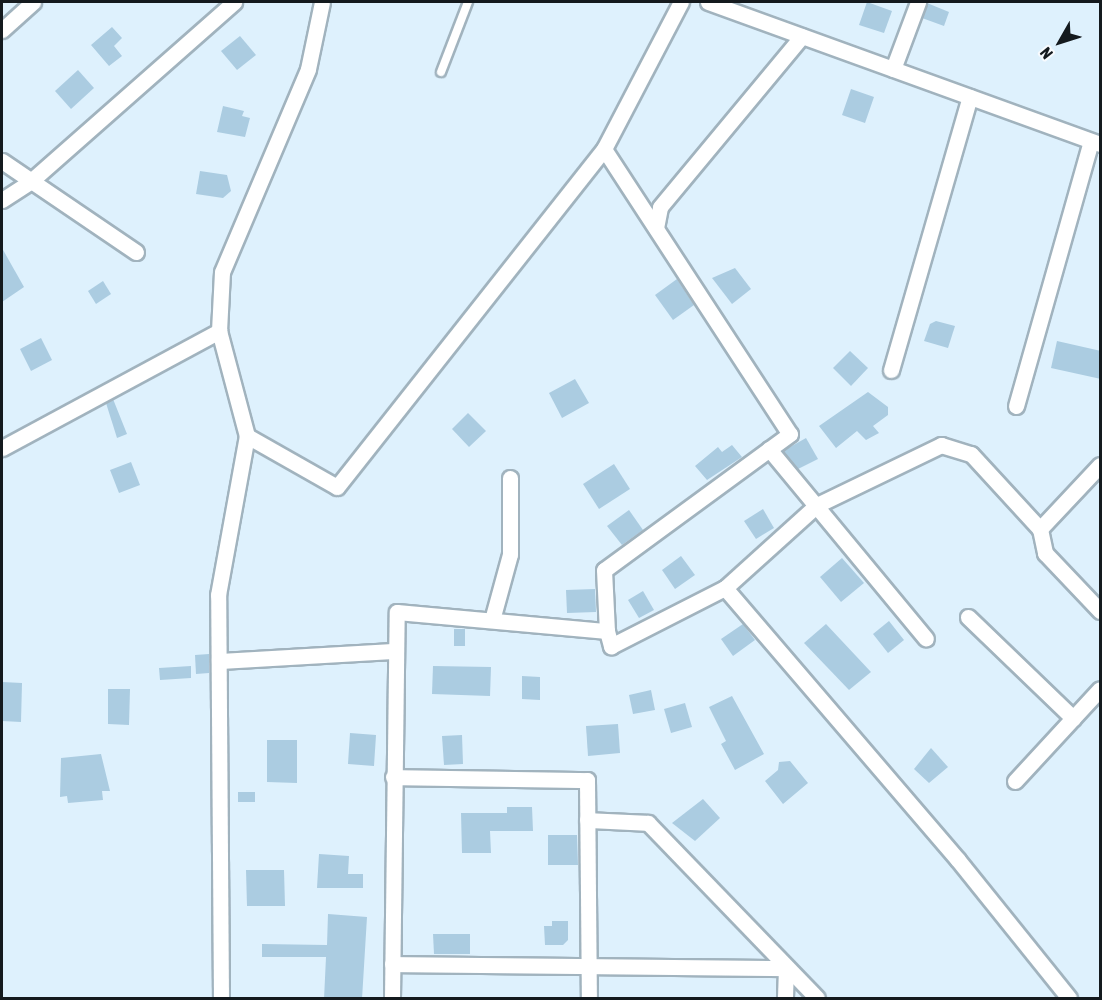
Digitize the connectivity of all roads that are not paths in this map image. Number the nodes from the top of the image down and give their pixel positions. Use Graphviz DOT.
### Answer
graph roads {
  1 [pos="33,2"];
  2 [pos="234,2"];
  3 [pos="322,2"];
  4 [pos="468,2"];
  5 [pos="681,2"];
  6 [pos="708,2"];
  7 [pos="918,2"];
  8 [pos="2,30"];
  9 [pos="802,36"];
  10 [pos="893,69"];
  11 [pos="441,72"];
  12 [pos="970,97"];
  13 [pos="1096,143"];
  14 [pos="604,149"];
  15 [pos="2,161"];
  16 [pos="31,181"];
  17 [pos="2,201"];
  18 [pos="656,228"];
  19 [pos="136,252"];
  20 [pos="219,331"];
  21 [pos="891,370"];
  22 [pos="1016,406"];
  23 [pos="247,436"];
  24 [pos="2,448"];
  25 [pos="770,449"];
  26 [pos="1100,467"];
  27 [pos="510,478"];
  28 [pos="817,505"];
  29 [pos="1040,529"];
  30 [pos="724,588"];
  31 [pos="1101,611"];
  32 [pos="968,617"];
  33 [pos="492,621"];
  34 [pos="607,631"];
  35 [pos="926,639"];
  36 [pos="394,651"];
  37 [pos="219,660"];
  38 [pos="1101,689"];
  39 [pos="1073,718"];
  40 [pos="393,777"];
  41 [pos="1015,781"];
  42 [pos="587,820"];
  43 [pos="392,964"];
  44 [pos="589,966"];
  45 [pos="786,968"];
  46 [pos="221,999"];
  47 [pos="392,999"];
  48 [pos="589,999"];
  49 [pos="785,999"];
  50 [pos="817,999"];
  51 [pos="1069,999"];
  1 -- 8 [label="street"];
  2 -- 16 [label="street"];
  3 -- 20 [label="street"];
  4 -- 11 [label="lane"];
  5 -- 14 [label="street"];
  6 -- 9 [label="street"];
  7 -- 10 [label="street"];
  9 -- 10 [label="street"];
  9 -- 18 [label="street"];
  10 -- 12 [label="street"];
  12 -- 13 [label="street"];
  12 -- 21 [label="street"];
  13 -- 22 [label="street"];
  14 -- 18 [label="street"];
  14 -- 23 [label="street"];
  15 -- 16 [label="street"];
  16 -- 17 [label="street"];
  16 -- 19 [label="street"];
  18 -- 25 [label="street"];
  20 -- 23 [label="street"];
  20 -- 24 [label="street"];
  23 -- 37 [label="street"];
  25 -- 28 [label="street"];
  25 -- 34 [label="street"];
  26 -- 29 [label="street"];
  27 -- 33 [label="street"];
  28 -- 29 [label="street"];
  28 -- 30 [label="street"];
  28 -- 35 [label="street"];
  29 -- 31 [label="street"];
  30 -- 34 [label="street"];
  30 -- 51 [label="street"];
  32 -- 39 [label="street"];
  33 -- 34 [label="street"];
  33 -- 36 [label="street"];
  36 -- 37 [label="street"];
  36 -- 40 [label="street"];
  37 -- 46 [label="street"];
  38 -- 39 [label="street"];
  39 -- 41 [label="street"];
  40 -- 42 [label="street"];
  40 -- 43 [label="street"];
  42 -- 44 [label="street"];
  42 -- 45 [label="street"];
  43 -- 44 [label="street"];
  43 -- 47 [label="street"];
  44 -- 45 [label="street"];
  44 -- 48 [label="street"];
  45 -- 49 [label="street"];
  45 -- 50 [label="street"];
}
